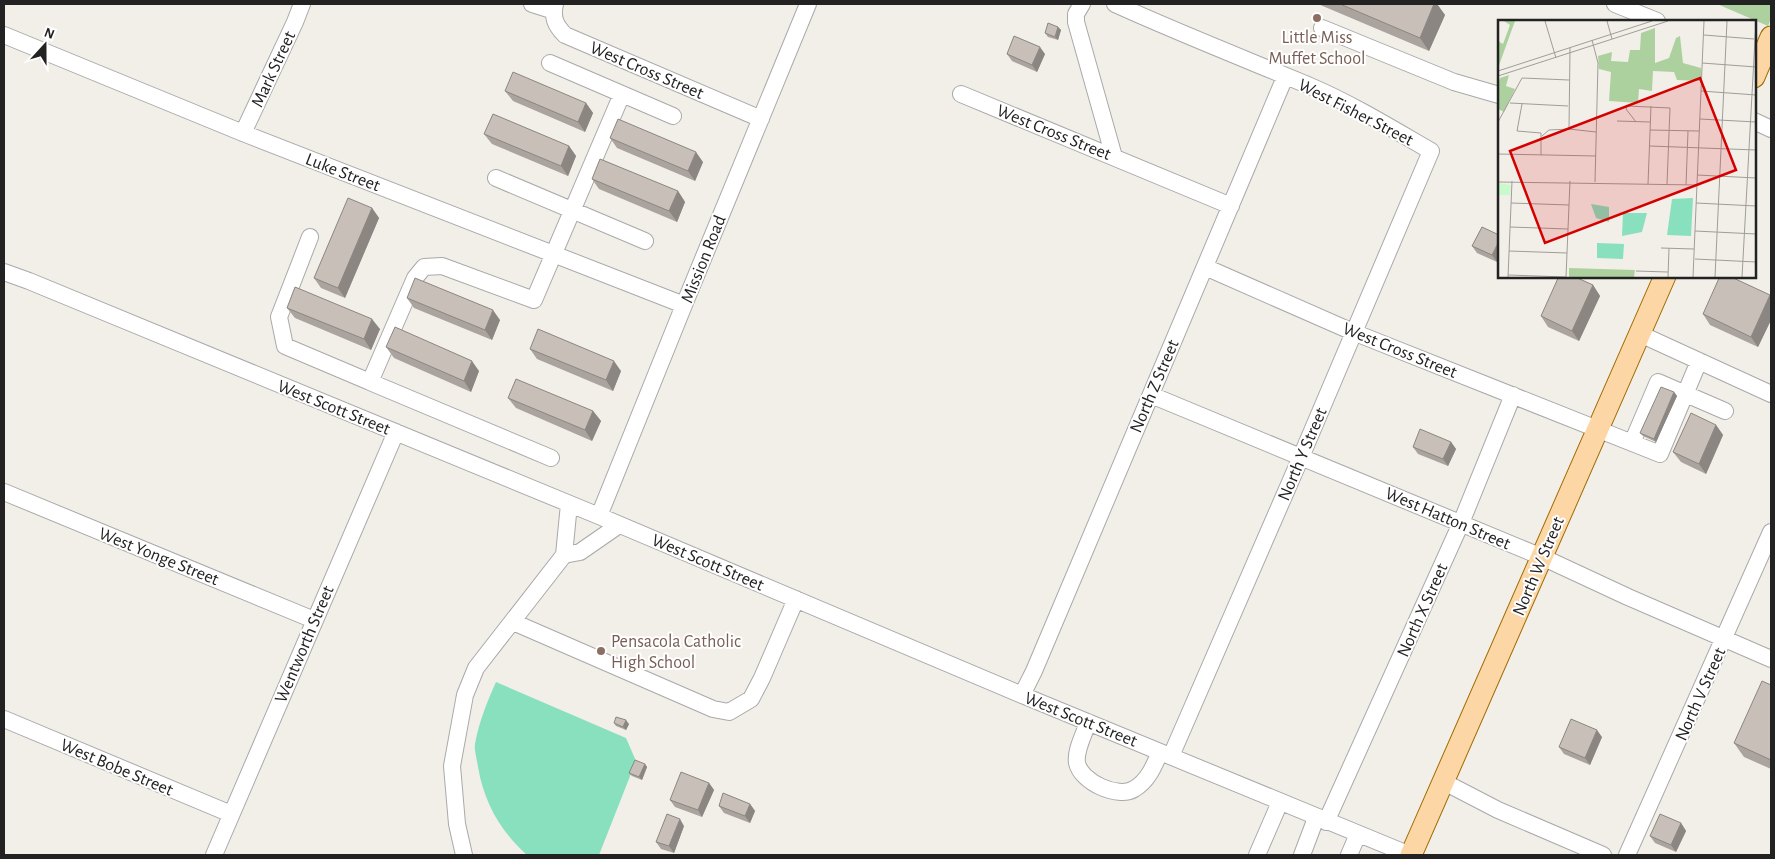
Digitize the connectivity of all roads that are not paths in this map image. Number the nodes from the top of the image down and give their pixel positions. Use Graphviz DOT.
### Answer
graph roads {
  1 [pos="302,4"];
  2 [pos="532,4"];
  3 [pos="808,4"];
  4 [pos="1082,4"];
  5 [pos="1115,4"];
  6 [pos="1615,4"];
  7 [pos="554,7"];
  8 [pos="1655,20"];
  9 [pos="1322,28"];
  10 [pos="4,35"];
  11 [pos="1771,38"];
  12 [pos="550,63"];
  13 [pos="1756,68"];
  14 [pos="1285,77"];
  15 [pos="622,94"];
  16 [pos="961,94"];
  17 [pos="1498,95"];
  18 [pos="673,116"];
  19 [pos="761,119"];
  20 [pos="1755,121"];
  21 [pos="1771,129"];
  22 [pos="243,133"];
  23 [pos="1431,151"];
  24 [pos="1114,157"];
  25 [pos="496,178"];
  26 [pos="1231,206"];
  27 [pos="572,210"];
  28 [pos="310,238"];
  29 [pos="645,241"];
  30 [pos="553,253"];
  31 [pos="1205,267"];
  32 [pos="4,272"];
  33 [pos="1664,278"];
  34 [pos="684,305"];
  35 [pos="1354,332"];
  36 [pos="1640,334"];
  37 [pos="1699,361"];
  38 [pos="370,382"];
  39 [pos="1771,394"];
  40 [pos="1151,395"];
  41 [pos="1513,395"];
  42 [pos="1679,401"];
  43 [pos="1725,411"];
  44 [pos="1597,428"];
  45 [pos="396,432"];
  46 [pos="1632,443"];
  47 [pos="1301,457"];
  48 [pos="551,458"];
  49 [pos="4,492"];
  50 [pos="569,504"];
  51 [pos="599,516"];
  52 [pos="1461,523"];
  53 [pos="619,525"];
  54 [pos="1771,532"];
  55 [pos="564,555"];
  56 [pos="1542,557"];
  57 [pos="796,599"];
  58 [pos="314,620"];
  59 [pos="513,622"];
  60 [pos="1724,639"];
  61 [pos="1771,659"];
  62 [pos="1022,695"];
  63 [pos="4,719"];
  64 [pos="1088,722"];
  65 [pos="1166,754"];
  66 [pos="1444,782"];
  67 [pos="1280,802"];
  68 [pos="231,814"];
  69 [pos="1321,820"];
  70 [pos="1358,834"];
  71 [pos="214,855"];
  72 [pos="464,855"];
  73 [pos="1257,855"];
  74 [pos="1302,855"];
  75 [pos="1349,855"];
  76 [pos="1411,855"];
  77 [pos="1603,855"];
  78 [pos="1627,855"];
  1 -- 22 [label="street, Mark Street"];
  2 -- 7 [label="street"];
  3 -- 19 [label="street, Mission Road"];
  4 -- 24 [label="street"];
  5 -- 14 [label="street, West Fisher Street"];
  6 -- 8 [label="street"];
  7 -- 19 [label="street, West Cross Street"];
  9 -- 17 [label="street"];
  10 -- 22 [label="street, Luke Street"];
  11 -- 13 [label="main road"];
  12 -- 15 [label="street"];
  14 -- 23 [label="street, West Fisher Street"];
  14 -- 26 [label="street, North Z Street"];
  15 -- 18 [label="street"];
  15 -- 27 [label="street"];
  16 -- 24 [label="street, West Cross Street"];
  19 -- 34 [label="street, Mission Road"];
  20 -- 21 [label="street"];
  22 -- 30 [label="street, Luke Street"];
  23 -- 35 [label="street, North Y Street"];
  24 -- 26 [label="street, West Cross Street"];
  25 -- 27 [label="street"];
  26 -- 31 [label="street, North Z Street"];
  27 -- 29 [label="street"];
  27 -- 30 [label="street"];
  28 -- 38 [label="street"];
  30 -- 34 [label="street, Luke Street"];
  30 -- 38 [label="street"];
  31 -- 35 [label="street, West Cross Street"];
  31 -- 40 [label="street, North Z Street"];
  32 -- 45 [label="street, West Scott Street"];
  33 -- 36 [label="main road, North W Street"];
  34 -- 51 [label="street, Mission Road"];
  35 -- 41 [label="street, West Cross Street"];
  35 -- 47 [label="street, North Y Street"];
  36 -- 37 [label="street"];
  36 -- 44 [label="main road, North W Street"];
  37 -- 39 [label="street"];
  37 -- 42 [label="street"];
  38 -- 48 [label="street"];
  40 -- 47 [label="street, West Hatton Street"];
  40 -- 62 [label="street, North Z Street"];
  41 -- 44 [label="street, West Cross Street"];
  41 -- 52 [label="street, North X Street"];
  42 -- 43 [label="street"];
  42 -- 46 [label="street, West Cross Street"];
  42 -- 46 [label="street"];
  44 -- 46 [label="street, West Cross Street"];
  44 -- 56 [label="main road, North W Street"];
  45 -- 50 [label="street, West Scott Street"];
  45 -- 58 [label="street, Wentworth Street"];
  47 -- 52 [label="street, West Hatton Street"];
  47 -- 65 [label="street, North Y Street"];
  49 -- 58 [label="street, West Yonge Street"];
  50 -- 51 [label="street, West Scott Street"];
  50 -- 55 [label="street"];
  51 -- 53 [label="street, West Scott Street"];
  52 -- 56 [label="street, West Hatton Street"];
  52 -- 69 [label="street, North X Street"];
  53 -- 55 [label="street"];
  53 -- 57 [label="street, West Scott Street"];
  54 -- 60 [label="street, North V Street"];
  55 -- 59 [label="street"];
  56 -- 60 [label="street, West Hatton Street"];
  56 -- 66 [label="main road, North W Street"];
  57 -- 59 [label="street"];
  57 -- 62 [label="street, West Scott Street"];
  58 -- 68 [label="street, Wentworth Street"];
  59 -- 72 [label="street"];
  60 -- 61 [label="street, West Hatton Street"];
  60 -- 78 [label="street, North V Street"];
  62 -- 64 [label="street, West Scott Street"];
  63 -- 68 [label="street, West Bobe Street"];
  64 -- 65 [label="street, West Scott Street"];
  64 -- 65 [label="street, North Y Street"];
  65 -- 67 [label="street, West Scott Street"];
  66 -- 76 [label="main road, North W Street"];
  66 -- 77 [label="street"];
  67 -- 69 [label="street, West Scott Street"];
  67 -- 73 [label="street"];
  68 -- 71 [label="street, Wentworth Street"];
  69 -- 70 [label="street, West Scott Street"];
  69 -- 74 [label="street, North X Street"];
  70 -- 75 [label="street"];
  70 -- 76 [label="street, West Scott Street"];
}
